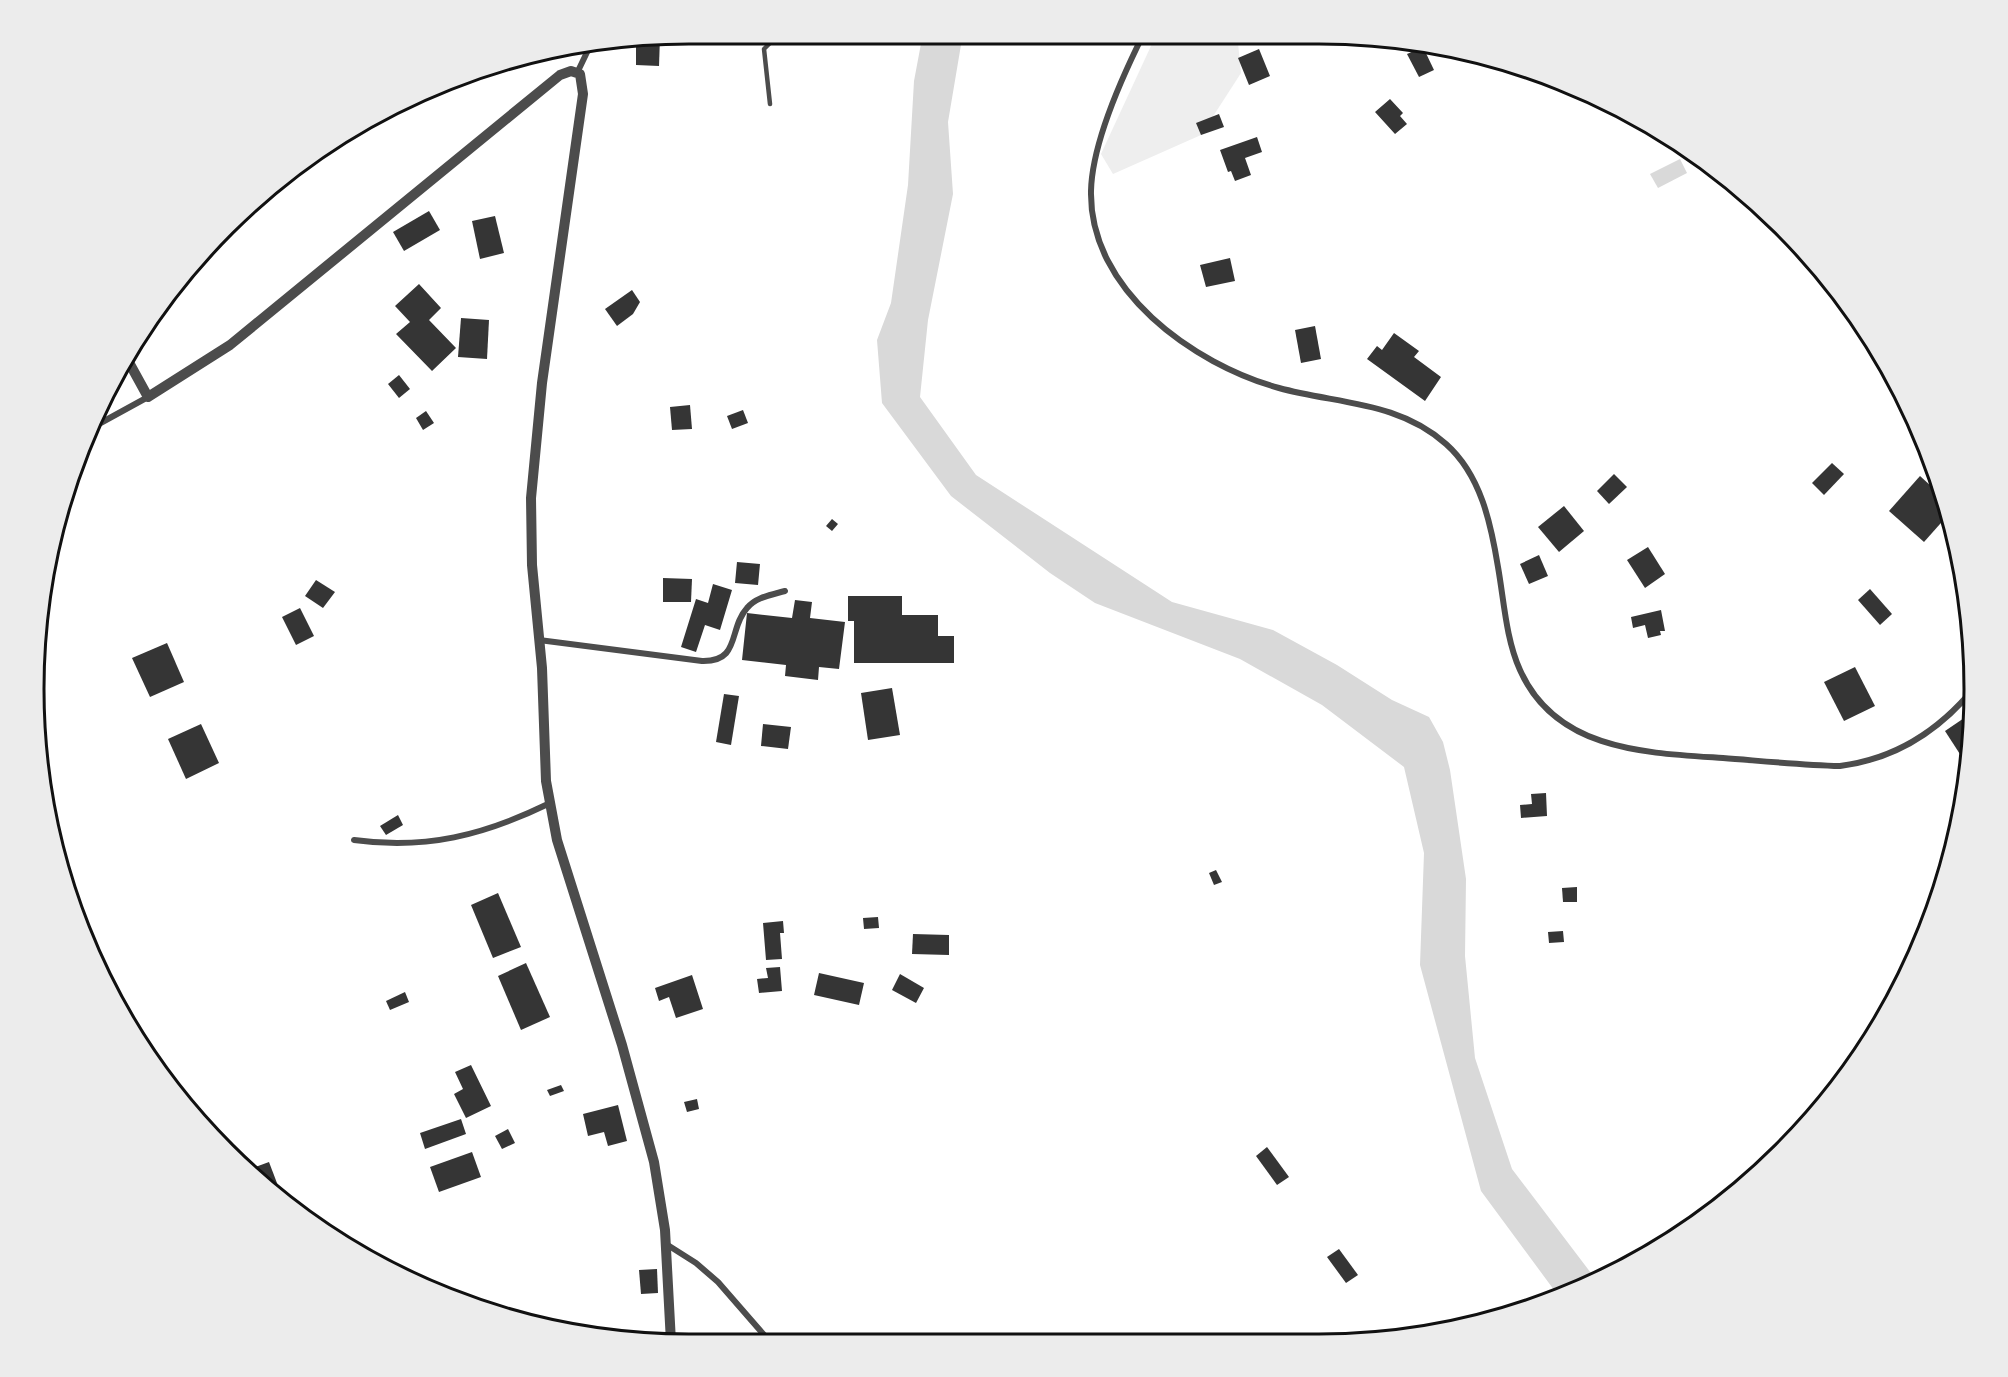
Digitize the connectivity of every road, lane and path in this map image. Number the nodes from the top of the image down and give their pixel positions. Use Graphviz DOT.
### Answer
graph roads {
  1 [pos="769,44"];
  2 [pos="1139,44"];
  3 [pos="587,52"];
  4 [pos="578,71"];
  5 [pos="770,104"];
  6 [pos="130,365"];
  7 [pos="148,397"];
  8 [pos="102,422"];
  9 [pos="785,591"];
  10 [pos="539,640"];
  11 [pos="1964,700"];
  12 [pos="548,804"];
  13 [pos="354,840"];
  14 [pos="666,1244"];
  15 [pos="671,1333"];
  16 [pos="762,1334"];
  1 -- 5 [label="lane"];
  2 -- 11 [label="street"];
  3 -- 4 [label="street"];
  4 -- 7 [label="street"];
  4 -- 10 [label="street"];
  6 -- 7 [label="street"];
  7 -- 8 [label="street"];
  9 -- 10 [label="street"];
  10 -- 12 [label="street"];
  12 -- 13 [label="street"];
  12 -- 14 [label="street"];
  14 -- 15 [label="street"];
  14 -- 16 [label="street"];
}
